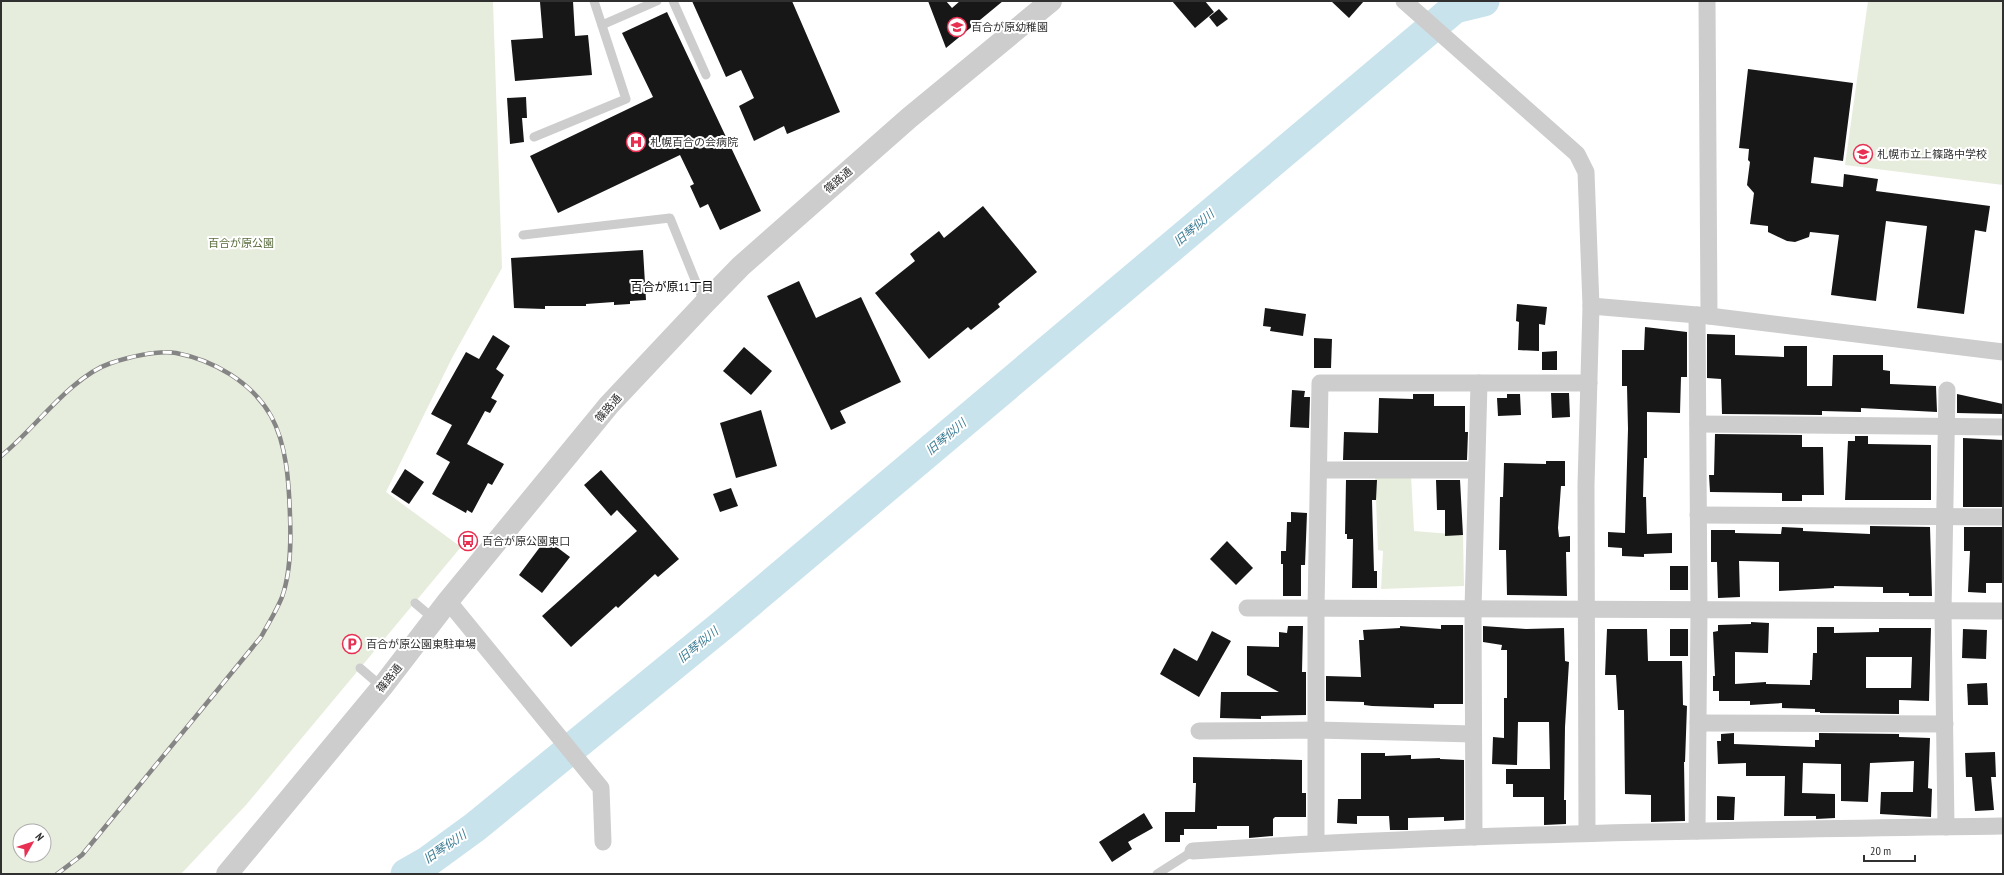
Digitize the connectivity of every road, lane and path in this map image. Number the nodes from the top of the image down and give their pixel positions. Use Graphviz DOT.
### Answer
graph roads {
  1 [pos="594,1"];
  2 [pos="657,1"];
  3 [pos="673,1"];
  4 [pos="1051,1"];
  5 [pos="1707,1"];
  6 [pos="1410,6"];
  7 [pos="602,25"];
  8 [pos="706,75"];
  9 [pos="534,138"];
  10 [pos="523,235"];
  11 [pos="704,304"];
  12 [pos="1591,306"];
  13 [pos="1703,315"];
  14 [pos="2003,352"];
  15 [pos="1479,383"];
  16 [pos="1589,383"];
  17 [pos="1947,390"];
  18 [pos="1698,424"];
  19 [pos="1946,426"];
  20 [pos="2003,426"];
  21 [pos="1319,470"];
  22 [pos="1476,470"];
  23 [pos="1698,515"];
  24 [pos="1945,517"];
  25 [pos="2003,517"];
  26 [pos="448,601"];
  27 [pos="415,603"];
  28 [pos="1247,608"];
  29 [pos="1473,609"];
  30 [pos="1316,610"];
  31 [pos="1586,610"];
  32 [pos="2003,610"];
  33 [pos="1699,611"];
  34 [pos="1943,611"];
  35 [pos="435,620"];
  36 [pos="360,668"];
  37 [pos="382,687"];
  38 [pos="1698,723"];
  39 [pos="1945,724"];
  40 [pos="1317,730"];
  41 [pos="1199,731"];
  42 [pos="1473,734"];
  43 [pos="2001,826"];
  44 [pos="1946,827"];
  45 [pos="1697,831"];
  46 [pos="1587,833"];
  47 [pos="1474,837"];
  48 [pos="603,842"];
  49 [pos="1316,843"];
  50 [pos="1193,851"];
  51 [pos="227,874"];
  52 [pos="1157,874"];
  1 -- 7 [label="lane"];
  2 -- 7 [label="lane"];
  3 -- 8 [label="lane"];
  4 -- 11 [label="street, 篠路通"];
  5 -- 13 [label="street"];
  6 -- 12 [label="street"];
  7 -- 9 [label="lane"];
  10 -- 11 [label="lane"];
  11 -- 26 [label="street, 篠路通"];
  12 -- 13 [label="street"];
  12 -- 16 [label="street"];
  13 -- 14 [label="street"];
  13 -- 18 [label="street"];
  15 -- 16 [label="street"];
  15 -- 21 [label="street"];
  15 -- 22 [label="street"];
  16 -- 31 [label="street"];
  17 -- 19 [label="street"];
  18 -- 19 [label="street"];
  18 -- 23 [label="street"];
  19 -- 20 [label="street"];
  19 -- 24 [label="street"];
  21 -- 22 [label="street"];
  21 -- 30 [label="street"];
  22 -- 29 [label="street"];
  23 -- 24 [label="street"];
  23 -- 33 [label="street"];
  24 -- 25 [label="street"];
  24 -- 34 [label="street"];
  26 -- 35 [label="street, 篠路通"];
  26 -- 48 [label="street"];
  27 -- 35 [label="lane"];
  28 -- 30 [label="street"];
  29 -- 30 [label="street"];
  29 -- 31 [label="street"];
  29 -- 42 [label="street"];
  30 -- 40 [label="street"];
  31 -- 33 [label="street"];
  31 -- 46 [label="street"];
  32 -- 34 [label="street"];
  33 -- 34 [label="street"];
  33 -- 38 [label="street"];
  34 -- 39 [label="street"];
  35 -- 37 [label="street, 篠路通"];
  36 -- 37 [label="lane"];
  37 -- 51 [label="street, 篠路通"];
  38 -- 39 [label="street"];
  38 -- 45 [label="street"];
  39 -- 44 [label="street"];
  40 -- 41 [label="street"];
  40 -- 42 [label="street"];
  40 -- 49 [label="street"];
  42 -- 47 [label="street"];
  43 -- 44 [label="street"];
  44 -- 45 [label="street"];
  45 -- 46 [label="street"];
  46 -- 47 [label="street"];
  47 -- 49 [label="street"];
  49 -- 50 [label="street"];
  50 -- 52 [label="lane"];
}
